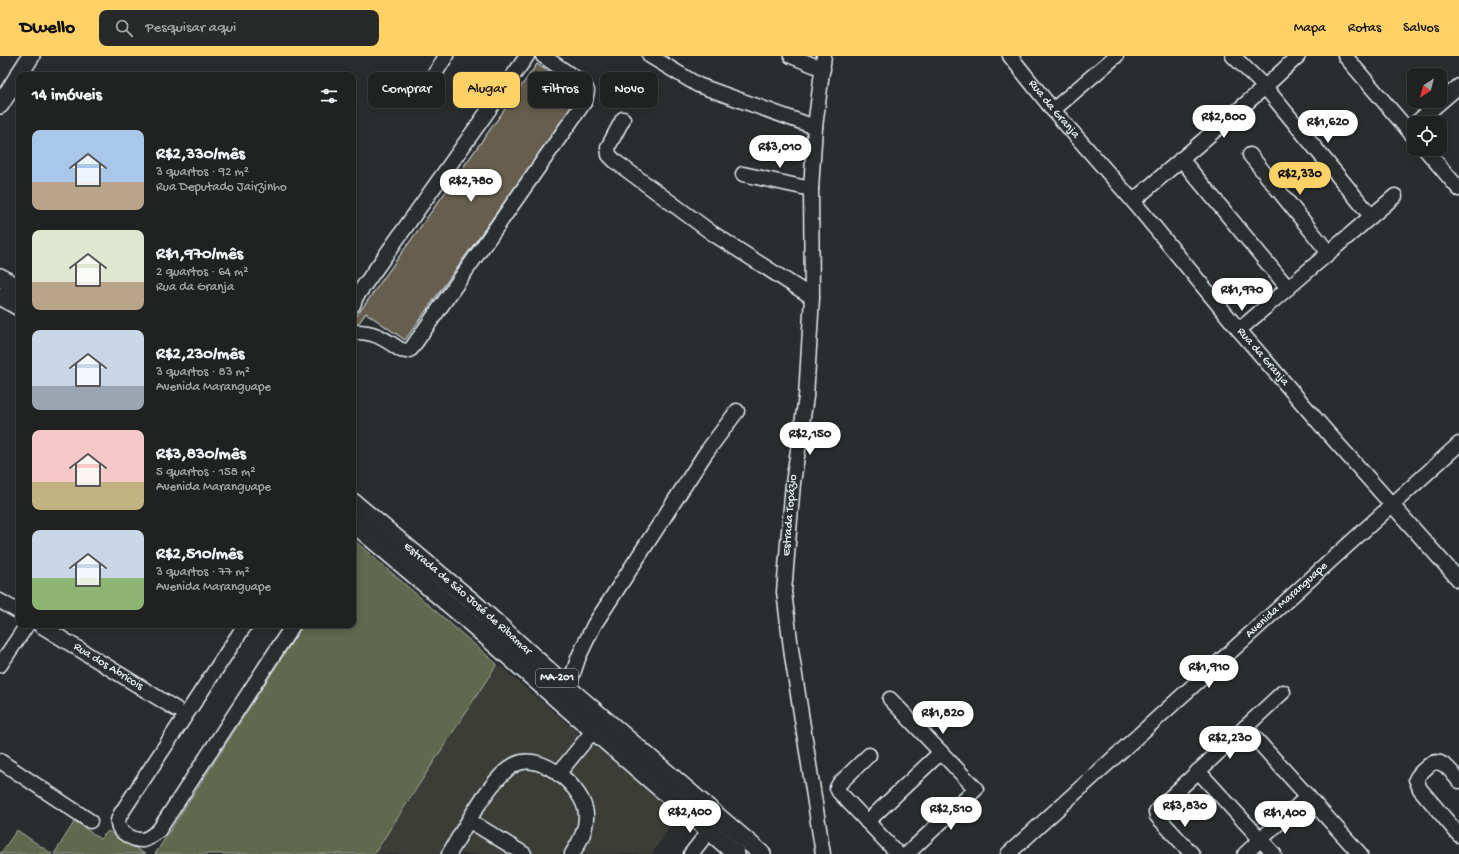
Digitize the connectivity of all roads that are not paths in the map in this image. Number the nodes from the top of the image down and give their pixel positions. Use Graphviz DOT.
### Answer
graph roads {
  1 [pos="31,56"];
  2 [pos="446,56"];
  3 [pos="527,56"];
  4 [pos="542,56"];
  5 [pos="650,56"];
  6 [pos="791,56"];
  7 [pos="1010,56"];
  8 [pos="1116,56"];
  9 [pos="1233,56"];
  10 [pos="1298,56"];
  11 [pos="1345,56"];
  12 [pos="824,62"];
  13 [pos="21,72"];
  14 [pos="436,72"];
  15 [pos="16,80"];
  16 [pos="1459,86"];
  17 [pos="1265,87"];
  18 [pos="0,105"];
  19 [pos="1054,110"];
  20 [pos="1427,116"];
  21 [pos="622,119"];
  22 [pos="1407,123"];
  23 [pos="815,127"];
  24 [pos="1250,155"];
  25 [pos="1431,156"];
  26 [pos="1181,159"];
  27 [pos="743,174"];
  28 [pos="811,189"];
  29 [pos="1459,189"];
  30 [pos="1395,196"];
  31 [pos="1133,201"];
  32 [pos="1372,216"];
  33 [pos="1329,253"];
  34 [pos="0,277"];
  35 [pos="16,287"];
  36 [pos="1288,288"];
  37 [pos="0,296"];
  38 [pos="356,297"];
  39 [pos="812,297"];
  40 [pos="16,305"];
  41 [pos="1239,330"];
  42 [pos="356,332"];
  43 [pos="736,411"];
  44 [pos="1459,444"];
  45 [pos="1391,504"];
  46 [pos="356,505"];
  47 [pos="356,526"];
  48 [pos="1459,580"];
  49 [pos="0,600"];
  50 [pos="16,610"];
  51 [pos="25,628"];
  52 [pos="45,628"];
  53 [pos="243,628"];
  54 [pos="291,628"];
  55 [pos="0,665"];
  56 [pos="568,688"];
  57 [pos="1283,692"];
  58 [pos="890,699"];
  59 [pos="176,709"];
  60 [pos="1245,727"];
  61 [pos="593,731"];
  62 [pos="941,752"];
  63 [pos="869,755"];
  64 [pos="0,761"];
  65 [pos="1198,771"];
  66 [pos="558,774"];
  67 [pos="1459,781"];
  68 [pos="1308,796"];
  69 [pos="90,821"];
  70 [pos="470,821"];
  71 [pos="867,822"];
  72 [pos="709,830"];
  73 [pos="1459,836"];
  74 [pos="1261,840"];
  75 [pos="449,854"];
  76 [pos="524,854"];
  77 [pos="572,854"];
  78 [pos="691,854"];
  79 [pos="736,854"];
  80 [pos="762,854"];
  81 [pos="823,854"];
  82 [pos="898,854"];
  83 [pos="907,854"];
  84 [pos="1008,854"];
  85 [pos="1192,854"];
  86 [pos="1246,854"];
  87 [pos="1274,854"];
  88 [pos="1360,854"];
  1 -- 13 [label="main road"];
  2 -- 14 [label="street"];
  3 -- 38 [label="street"];
  4 -- 42 [label="street"];
  5 -- 23 [label="street"];
  6 -- 12 [label="street"];
  7 -- 19 [label="street, Rua da Granja"];
  8 -- 19 [label="street"];
  9 -- 17 [label="street"];
  10 -- 17 [label="street"];
  11 -- 22 [label="street"];
  12 -- 23 [label="street, Estrada Topázio"];
  15 -- 18 [label="main road"];
  16 -- 20 [label="street"];
  17 -- 26 [label="street"];
  17 -- 32 [label="street"];
  19 -- 31 [label="street, Rua da Granja"];
  21 -- 39 [label="street"];
  23 -- 28 [label="street, Estrada Topázio"];
  24 -- 33 [label="street"];
  25 -- 29 [label="street"];
  26 -- 31 [label="street"];
  26 -- 36 [label="street"];
  27 -- 28 [label="street"];
  28 -- 39 [label="street, Estrada Topázio"];
  30 -- 32 [label="street"];
  31 -- 41 [label="street, Rua da Granja"];
  32 -- 33 [label="street"];
  33 -- 36 [label="street"];
  34 -- 35 [label="main road"];
  36 -- 41 [label="street"];
  37 -- 40 [label="main road"];
  39 -- 81 [label="street, Estrada Topázio"];
  41 -- 45 [label="street, Rua da Granja"];
  43 -- 56 [label="street"];
  44 -- 45 [label="street, Avenida Maranguape"];
  45 -- 48 [label="street, Rua da Granja"];
  45 -- 84 [label="street, Avenida Maranguape"];
  46 -- 56 [label="main road, Estrada de São José de Ribamar / MA-201"];
  47 -- 61 [label="main road, Estrada de São José de Ribamar / MA-201"];
  49 -- 50 [label="street"];
  51 -- 55 [label="street"];
  52 -- 59 [label="street, Rua dos Abricois"];
  53 -- 54 [label="street"];
  56 -- 80 [label="main road, Estrada de São José de Ribamar / MA-201"];
  57 -- 60 [label="street"];
  58 -- 62 [label="street"];
  60 -- 65 [label="street"];
  60 -- 68 [label="street"];
  61 -- 66 [label="street"];
  61 -- 72 [label="main road, Estrada de São José de Ribamar / MA-201"];
  62 -- 71 [label="street"];
  62 -- 83 [label="street"];
  63 -- 71 [label="street"];
  64 -- 69 [label="street"];
  65 -- 74 [label="street"];
  65 -- 85 [label="street"];
  66 -- 70 [label="street"];
  66 -- 77 [label="street"];
  67 -- 73 [label="street"];
  68 -- 74 [label="street"];
  68 -- 88 [label="street"];
  70 -- 75 [label="street"];
  70 -- 76 [label="street"];
  71 -- 82 [label="street"];
  72 -- 78 [label="street"];
  72 -- 79 [label="main road, Estrada de São José de Ribamar / MA-201"];
  74 -- 86 [label="street"];
  74 -- 87 [label="street"];
}
